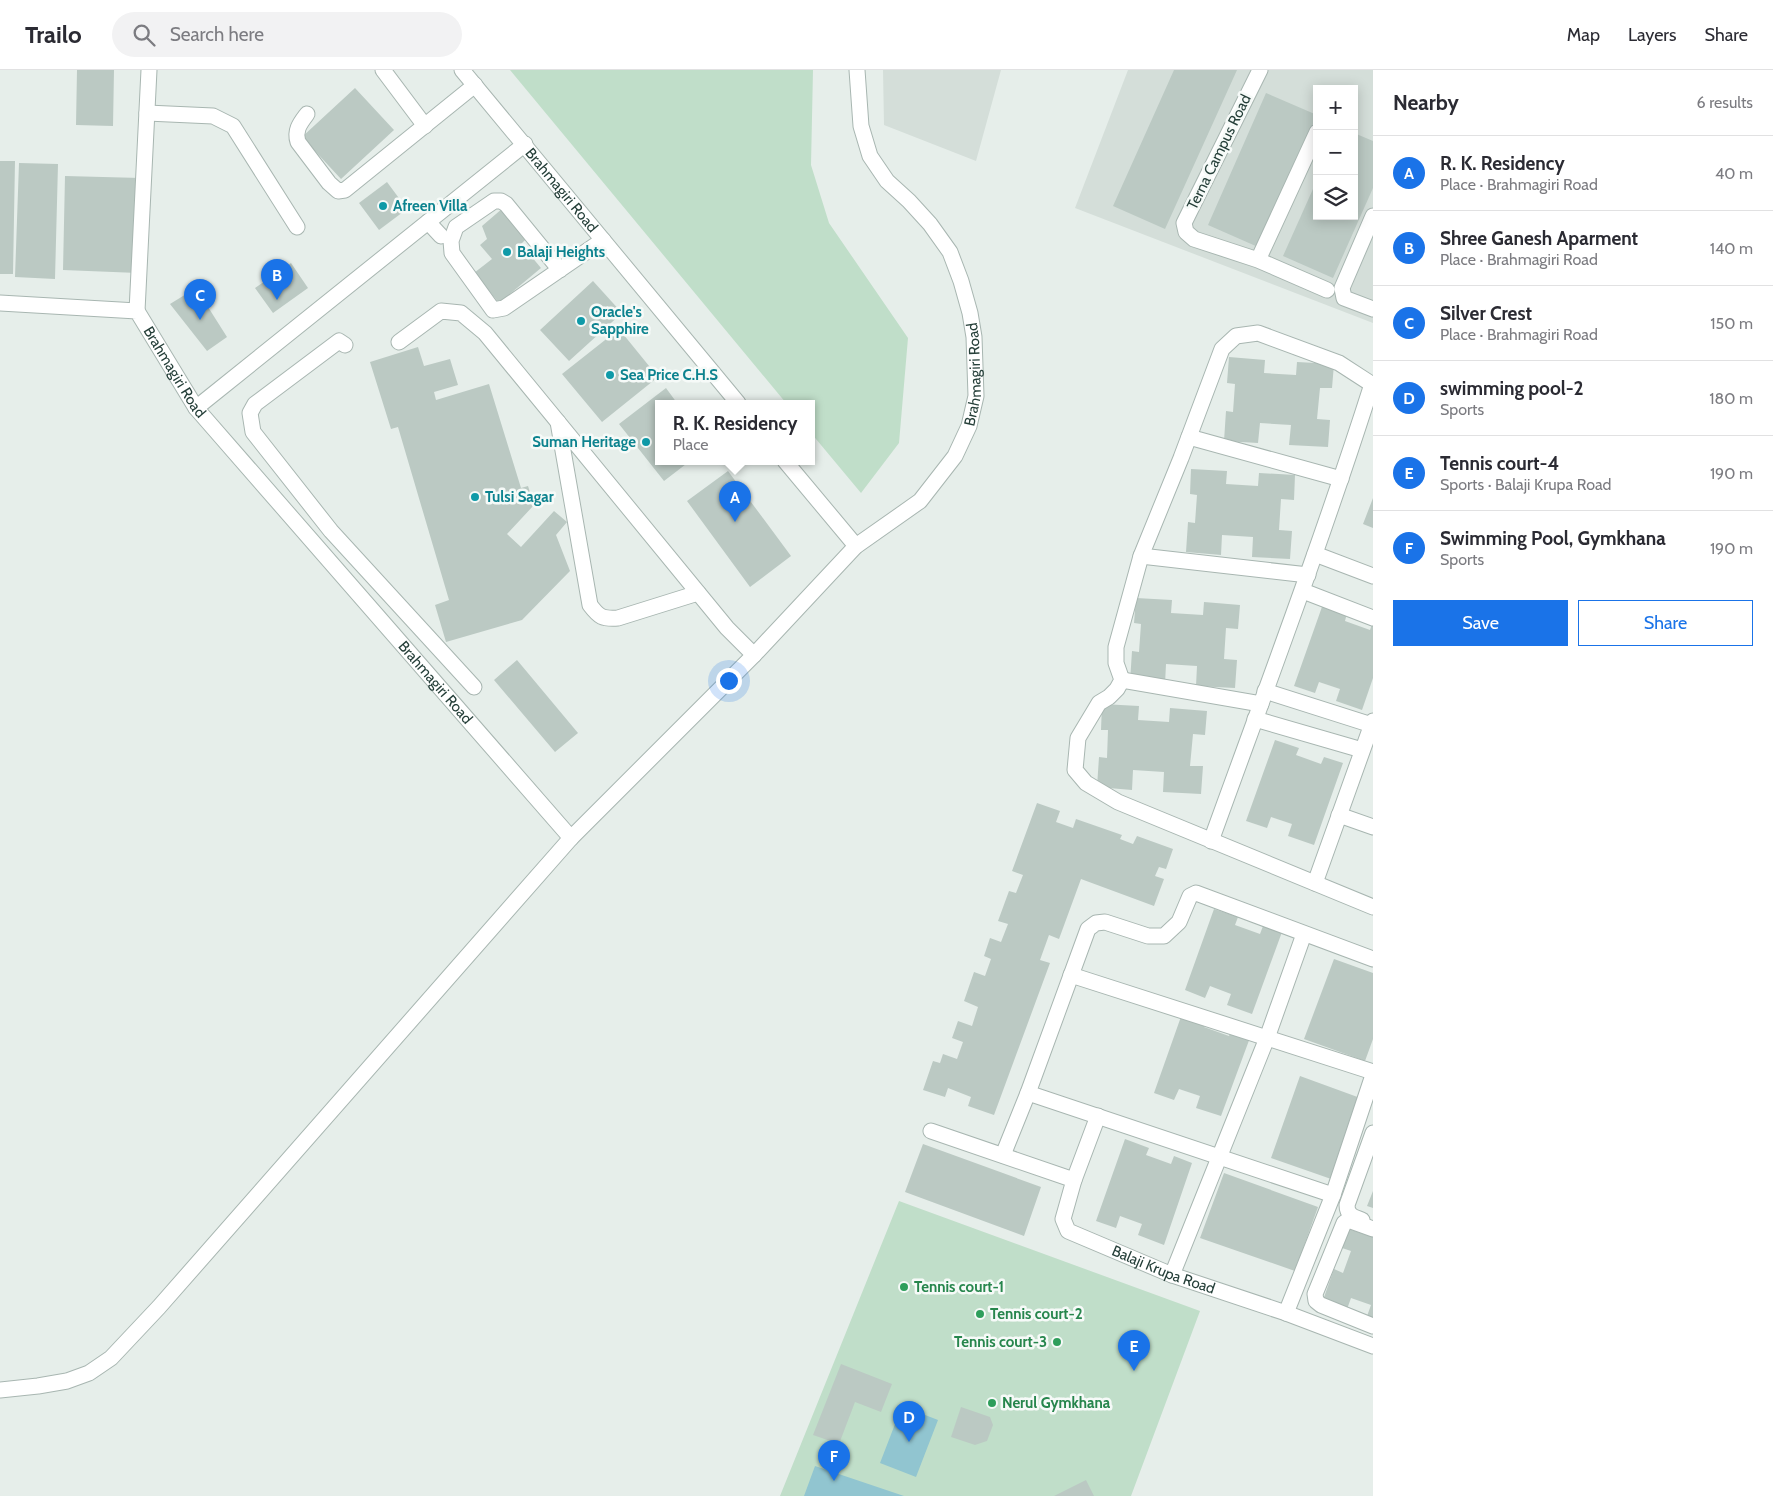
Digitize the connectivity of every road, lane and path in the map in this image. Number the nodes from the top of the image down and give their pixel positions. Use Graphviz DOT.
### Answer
graph roads {
  1 [pos="149,70"];
  2 [pos="384,70"];
  3 [pos="462,70"];
  4 [pos="857,70"];
  5 [pos="1260,70"];
  6 [pos="475,85"];
  7 [pos="147,113"];
  8 [pos="308,114"];
  9 [pos="425,126"];
  10 [pos="1313,141"];
  11 [pos="524,144"];
  12 [pos="1373,216"];
  13 [pos="428,222"];
  14 [pos="297,227"];
  15 [pos="441,236"];
  16 [pos="603,240"];
  17 [pos="1258,260"];
  18 [pos="560,270"];
  19 [pos="1327,290"];
  20 [pos="0,303"];
  21 [pos="1373,309"];
  22 [pos="137,311"];
  23 [pos="399,342"];
  24 [pos="345,345"];
  25 [pos="1372,384"];
  26 [pos="736,400"];
  27 [pos="196,408"];
  28 [pos="558,422"];
  29 [pos="1189,437"];
  30 [pos="789,465"];
  31 [pos="1341,479"];
  32 [pos="331,531"];
  33 [pos="315,544"];
  34 [pos="856,546"];
  35 [pos="1315,554"];
  36 [pos="1141,556"];
  37 [pos="1308,575"];
  38 [pos="1373,576"];
  39 [pos="1303,591"];
  40 [pos="698,593"];
  41 [pos="1373,618"];
  42 [pos="754,655"];
  43 [pos="1122,680"];
  44 [pos="474,687"];
  45 [pos="1263,698"];
  46 [pos="1255,719"];
  47 [pos="1372,723"];
  48 [pos="1362,750"];
  49 [pos="1339,815"];
  50 [pos="1373,827"];
  51 [pos="571,838"];
  52 [pos="1211,841"];
  53 [pos="1314,883"];
  54 [pos="1373,907"];
  55 [pos="1304,934"];
  56 [pos="1373,959"];
  57 [pos="1071,975"];
  58 [pos="1267,1038"];
  59 [pos="1373,1073"];
  60 [pos="1028,1093"];
  61 [pos="1098,1116"];
  62 [pos="931,1131"];
  63 [pos="1373,1133"];
  64 [pos="1003,1155"];
  65 [pos="1219,1157"];
  66 [pos="1074,1180"];
  67 [pos="1333,1195"];
  68 [pos="1373,1224"];
  69 [pos="1373,1228"];
  70 [pos="1172,1275"];
  71 [pos="1286,1313"];
  72 [pos="1373,1326"];
  73 [pos="1373,1346"];
  74 [pos="0,1390"];
  1 -- 7 [label="street"];
  2 -- 9 [label="street"];
  3 -- 6 [label="street, Brahmagiri Road"];
  4 -- 34 [label="street, Brahmagiri Road"];
  5 -- 17 [label="street, Terna Campus Road"];
  6 -- 9 [label="street"];
  6 -- 11 [label="street, Brahmagiri Road"];
  7 -- 14 [label="street"];
  7 -- 22 [label="street"];
  8 -- 9 [label="street"];
  10 -- 17 [label="street"];
  11 -- 13 [label="street"];
  11 -- 16 [label="street, Brahmagiri Road"];
  12 -- 21 [label="street"];
  13 -- 15 [label="street"];
  13 -- 27 [label="street"];
  16 -- 18 [label="street"];
  16 -- 26 [label="street, Brahmagiri Road"];
  17 -- 19 [label="street, Terna Campus Road"];
  18 -- 18 [label="street"];
  20 -- 22 [label="street, Brahmagiri Road"];
  22 -- 27 [label="street, Brahmagiri Road"];
  23 -- 28 [label="street"];
  24 -- 32 [label="street"];
  25 -- 29 [label="street"];
  25 -- 31 [label="street"];
  27 -- 33 [label="street, Brahmagiri Road"];
  28 -- 40 [label="street"];
  28 -- 40 [label="street"];
  29 -- 31 [label="street"];
  29 -- 36 [label="street"];
  30 -- 34 [label="street"];
  31 -- 35 [label="street"];
  32 -- 33 [label="street"];
  32 -- 44 [label="street"];
  33 -- 51 [label="street, Brahmagiri Road"];
  34 -- 42 [label="street, Brahmagiri Road"];
  35 -- 37 [label="street"];
  35 -- 38 [label="street"];
  36 -- 37 [label="street"];
  36 -- 43 [label="street"];
  37 -- 39 [label="street"];
  39 -- 41 [label="street"];
  39 -- 45 [label="street"];
  40 -- 42 [label="street"];
  42 -- 51 [label="street, Brahmagiri Road"];
  43 -- 45 [label="street"];
  43 -- 52 [label="street"];
  45 -- 46 [label="street"];
  45 -- 47 [label="street"];
  46 -- 48 [label="street"];
  46 -- 52 [label="street"];
  47 -- 48 [label="street"];
  48 -- 49 [label="street"];
  49 -- 50 [label="street"];
  49 -- 53 [label="street"];
  51 -- 74 [label="street"];
  52 -- 53 [label="street"];
  53 -- 54 [label="street"];
  55 -- 56 [label="street"];
  55 -- 57 [label="street"];
  55 -- 58 [label="street"];
  57 -- 58 [label="street"];
  57 -- 60 [label="street"];
  58 -- 59 [label="street"];
  58 -- 65 [label="street"];
  59 -- 67 [label="street"];
  60 -- 61 [label="street"];
  60 -- 64 [label="street"];
  61 -- 65 [label="street"];
  61 -- 66 [label="street, Balaji Krupa Road"];
  62 -- 64 [label="street"];
  63 -- 68 [label="street"];
  64 -- 66 [label="street"];
  65 -- 67 [label="street"];
  65 -- 70 [label="street"];
  66 -- 70 [label="street, Balaji Krupa Road"];
  67 -- 71 [label="street"];
  69 -- 72 [label="street"];
  70 -- 71 [label="street, Balaji Krupa Road"];
  71 -- 73 [label="street, Balaji Krupa Road"];
}
